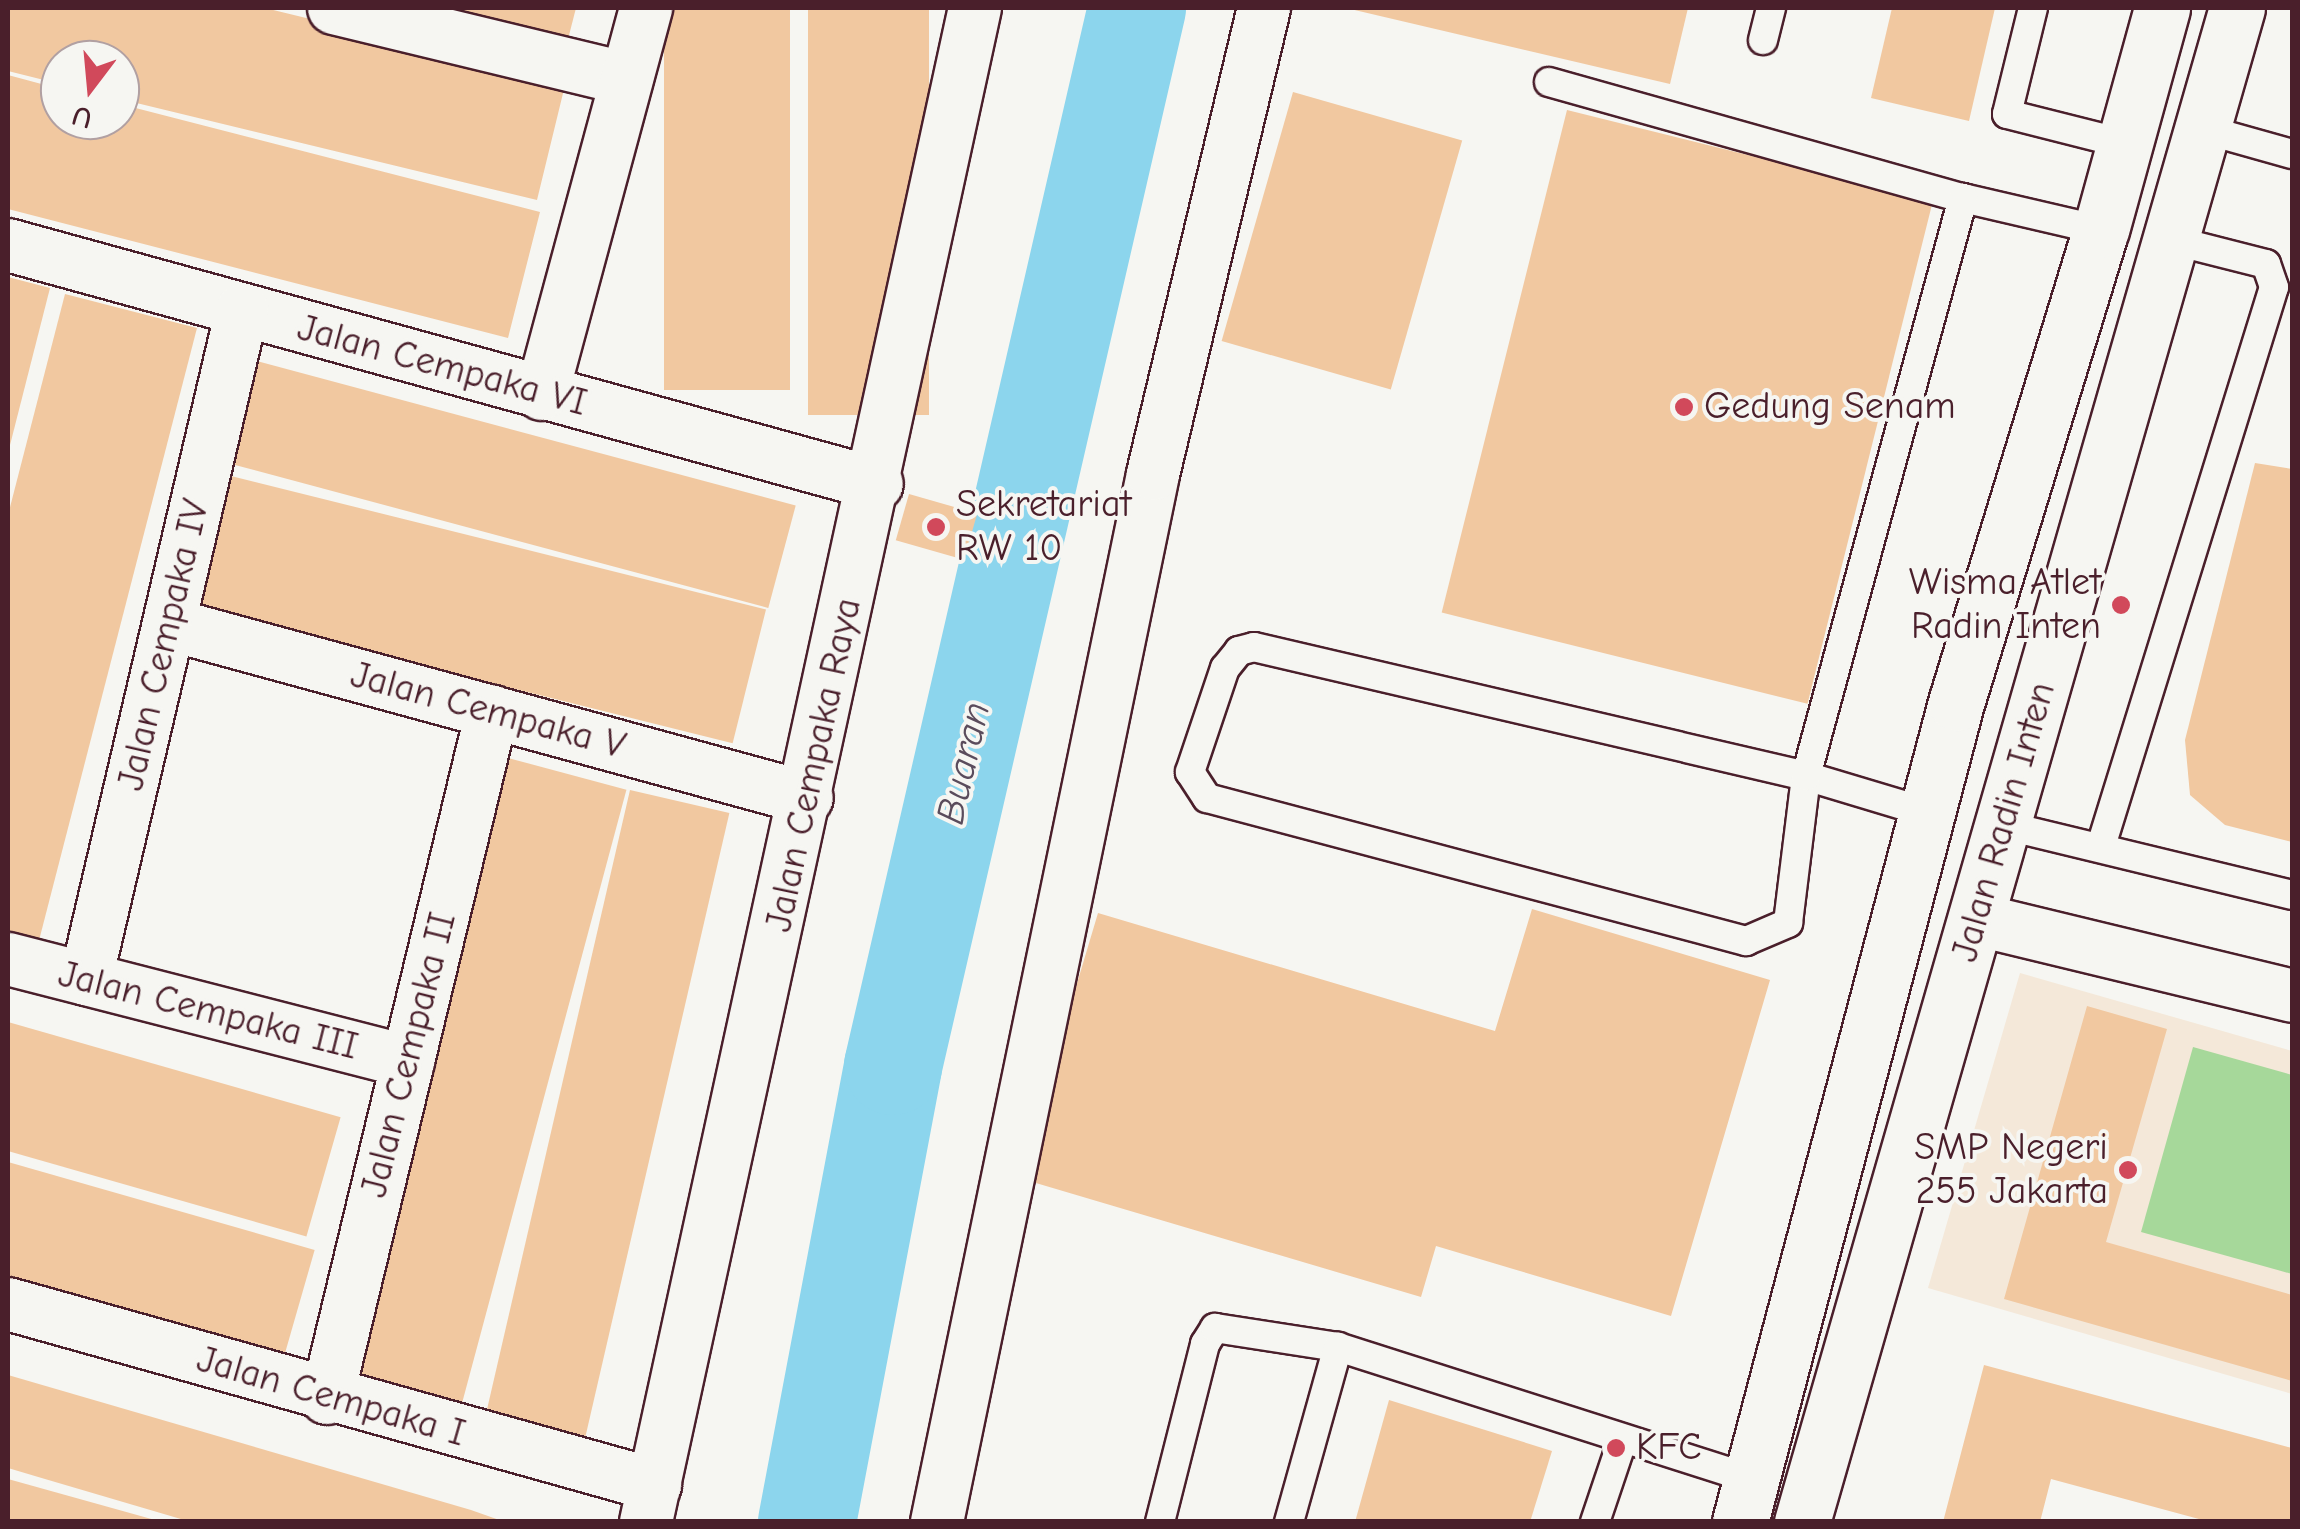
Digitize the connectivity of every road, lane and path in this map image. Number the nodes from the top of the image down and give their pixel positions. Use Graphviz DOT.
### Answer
graph roads {
  1 [pos="334,8"];
  2 [pos="646,8"];
  3 [pos="976,8"];
  4 [pos="1264,8"];
  5 [pos="1771,8"];
  6 [pos="2033,8"];
  7 [pos="2162,8"];
  8 [pos="2238,8"];
  9 [pos="1762,40"];
  10 [pos="627,79"];
  11 [pos="1549,82"];
  12 [pos="2204,129"];
  13 [pos="2122,143"];
  14 [pos="2292,154"];
  15 [pos="1963,198"];
  16 [pos="2102,230"];
  17 [pos="2175,241"];
  18 [pos="8,245"];
  19 [pos="242,310"];
  20 [pos="542,394"];
  21 [pos="877,484"];
  22 [pos="169,624"];
  23 [pos="492,712"];
  24 [pos="1806,776"];
  25 [pos="807,798"];
  26 [pos="1929,812"];
  27 [pos="2003,824"];
  28 [pos="2101,846"];
  29 [pos="2292,895"];
  30 [pos="1979,920"];
  31 [pos="8,959"];
  32 [pos="86,979"];
  33 [pos="2292,996"];
  34 [pos="408,1062"];
  35 [pos="8,1304"];
  36 [pos="1338,1348"];
  37 [pos="327,1398"];
  38 [pos="1622,1442"];
  39 [pos="1746,1500"];
  40 [pos="651,1504"];
  41 [pos="937,1522"];
  42 [pos="1160,1522"];
  43 [pos="1289,1522"];
  44 [pos="1595,1522"];
  45 [pos="1802,1522"];
  1 -- 10 [label="street"];
  2 -- 10 [label="street"];
  3 -- 21 [label="street, Jalan Cempaka Raya"];
  4 -- 41 [label="street"];
  5 -- 9 [label="lane"];
  6 -- 13 [label="lane"];
  7 -- 13 [label="main road, Jalan Radin Inten"];
  8 -- 12 [label="main road, Jalan Radin Inten"];
  10 -- 20 [label="street"];
  11 -- 15 [label="lane"];
  12 -- 14 [label="lane"];
  12 -- 17 [label="main road, Jalan Radin Inten"];
  13 -- 16 [label="main road, Jalan Radin Inten"];
  15 -- 16 [label="lane"];
  15 -- 24 [label="lane"];
  16 -- 17 [label="main road"];
  16 -- 26 [label="main road, Jalan Radin Inten"];
  17 -- 27 [label="main road, Jalan Radin Inten"];
  17 -- 28 [label="lane"];
  18 -- 19 [label="street, Jalan Cempaka VI"];
  19 -- 20 [label="street, Jalan Cempaka VI"];
  19 -- 22 [label="street, Jalan Cempaka IV"];
  20 -- 21 [label="street, Jalan Cempaka VI"];
  21 -- 25 [label="street, Jalan Cempaka Raya"];
  22 -- 23 [label="street, Jalan Cempaka V"];
  22 -- 32 [label="street, Jalan Cempaka IV"];
  23 -- 25 [label="street, Jalan Cempaka V"];
  23 -- 34 [label="street, Jalan Cempaka II"];
  24 -- 24 [label="lane"];
  24 -- 26 [label="lane"];
  25 -- 40 [label="street, Jalan Cempaka Raya"];
  26 -- 39 [label="main road, Jalan Radin Inten"];
  27 -- 28 [label="lane"];
  27 -- 30 [label="main road, Jalan Radin Inten"];
  28 -- 29 [label="lane"];
  30 -- 33 [label="street"];
  30 -- 45 [label="main road, Jalan Radin Inten"];
  31 -- 32 [label="street, Jalan Cempaka III"];
  32 -- 34 [label="street, Jalan Cempaka III"];
  34 -- 37 [label="street, Jalan Cempaka II"];
  35 -- 37 [label="street, Jalan Cempaka I"];
  36 -- 38 [label="lane"];
  36 -- 42 [label="lane"];
  36 -- 43 [label="lane"];
  37 -- 40 [label="street, Jalan Cempaka I"];
  38 -- 39 [label="lane"];
  38 -- 44 [label="lane"];
}
